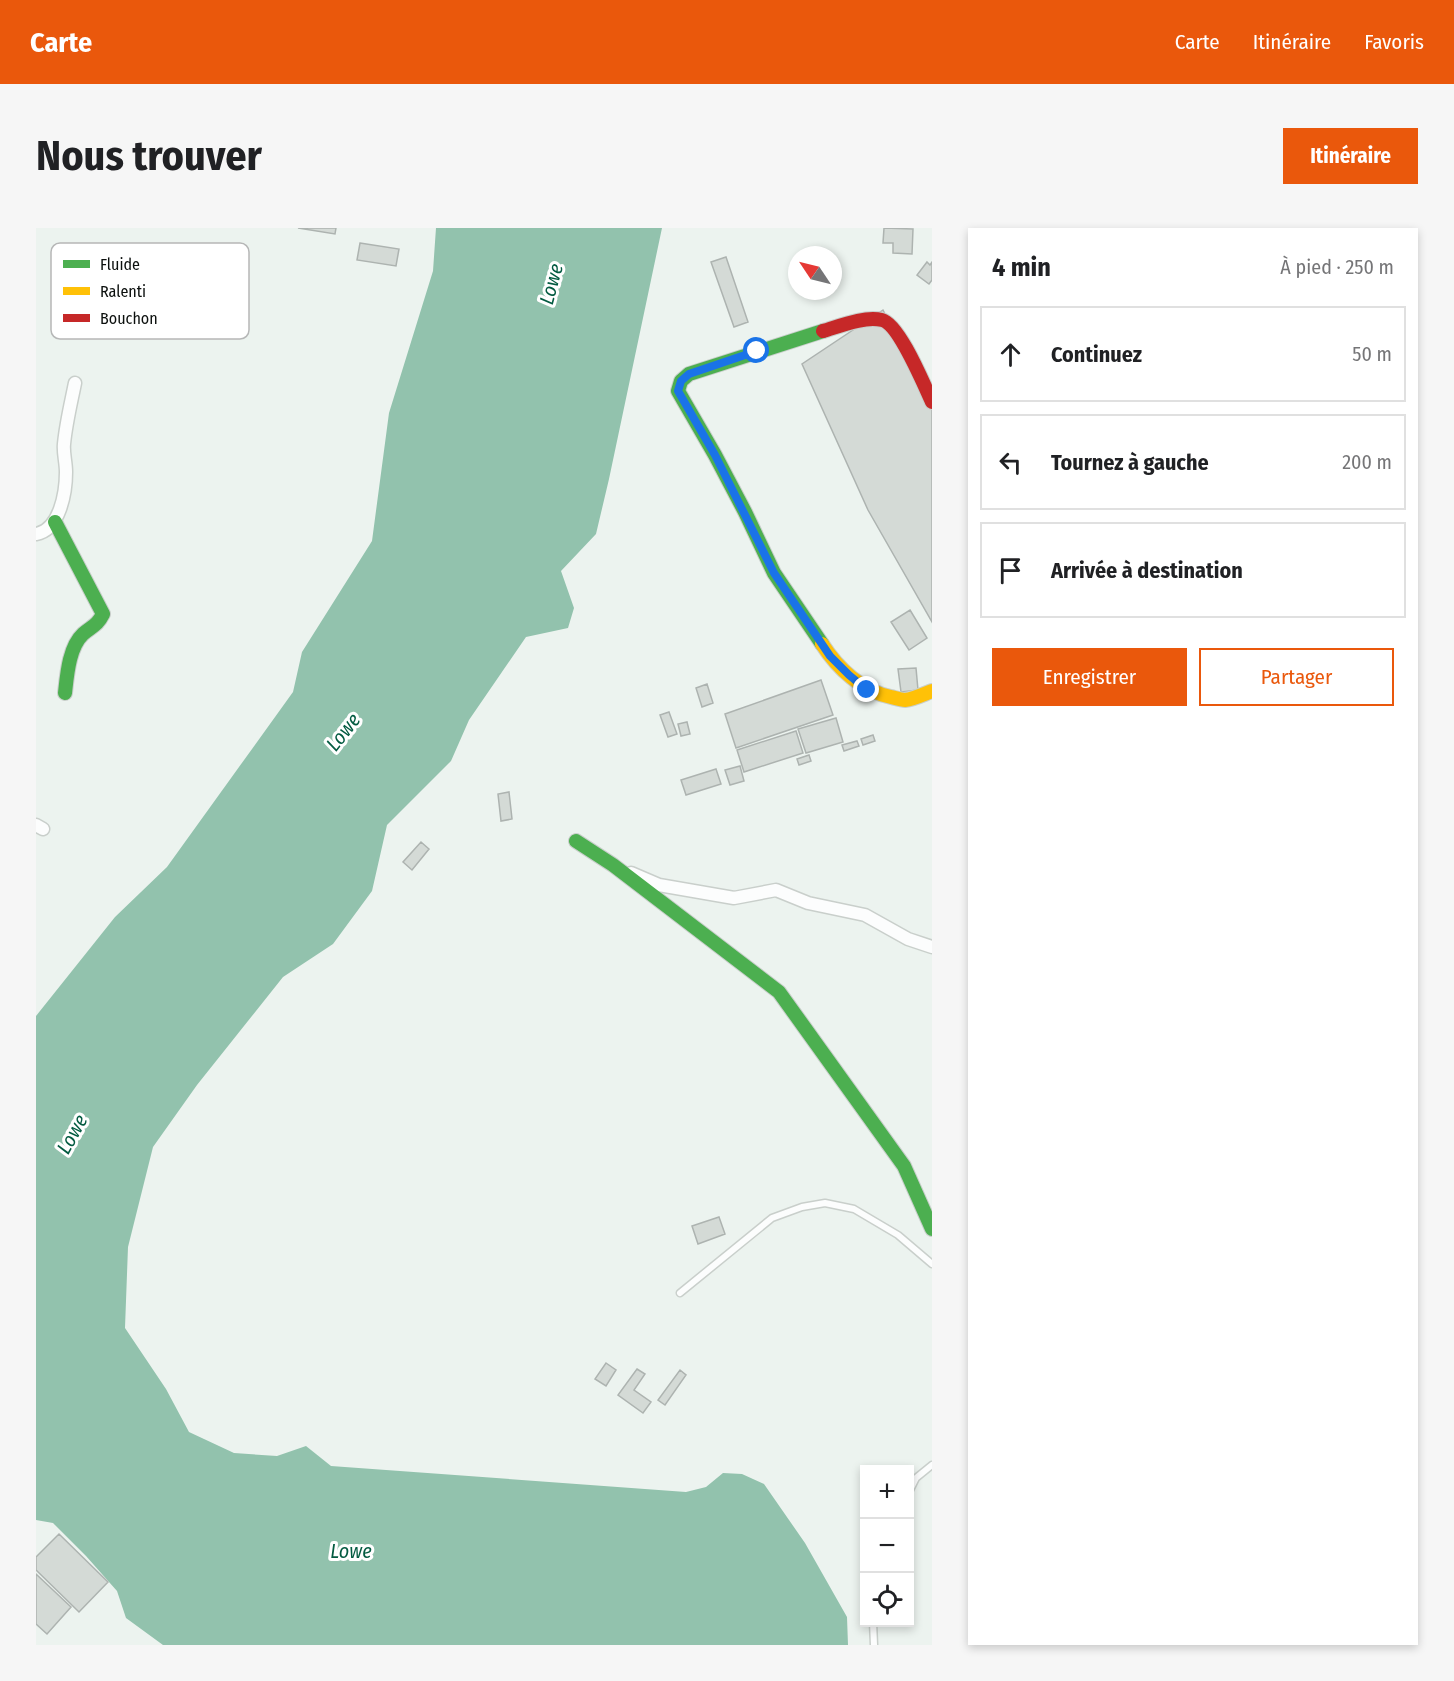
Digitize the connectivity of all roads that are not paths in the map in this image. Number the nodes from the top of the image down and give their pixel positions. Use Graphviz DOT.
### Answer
graph roads {
  1 [pos="75,383"];
  2 [pos="932,402"];
  3 [pos="54,522"];
  4 [pos="36,534"];
  5 [pos="932,691"];
  6 [pos="65,693"];
  7 [pos="576,841"];
  8 [pos="613,865"];
  9 [pos="932,947"];
  10 [pos="932,1229"];
  11 [pos="932,1264"];
  12 [pos="680,1293"];
  13 [pos="932,1465"];
  14 [pos="914,1481"];
  15 [pos="873,1627"];
  16 [pos="874,1645"];
  1 -- 3 [label="street"];
  2 -- 5 [label="street"];
  3 -- 4 [label="street"];
  3 -- 6 [label="street"];
  7 -- 8 [label="street"];
  8 -- 9 [label="street"];
  8 -- 10 [label="street"];
  11 -- 12 [label="lane"];
  13 -- 14 [label="lane"];
  15 -- 16 [label="lane"];
}
